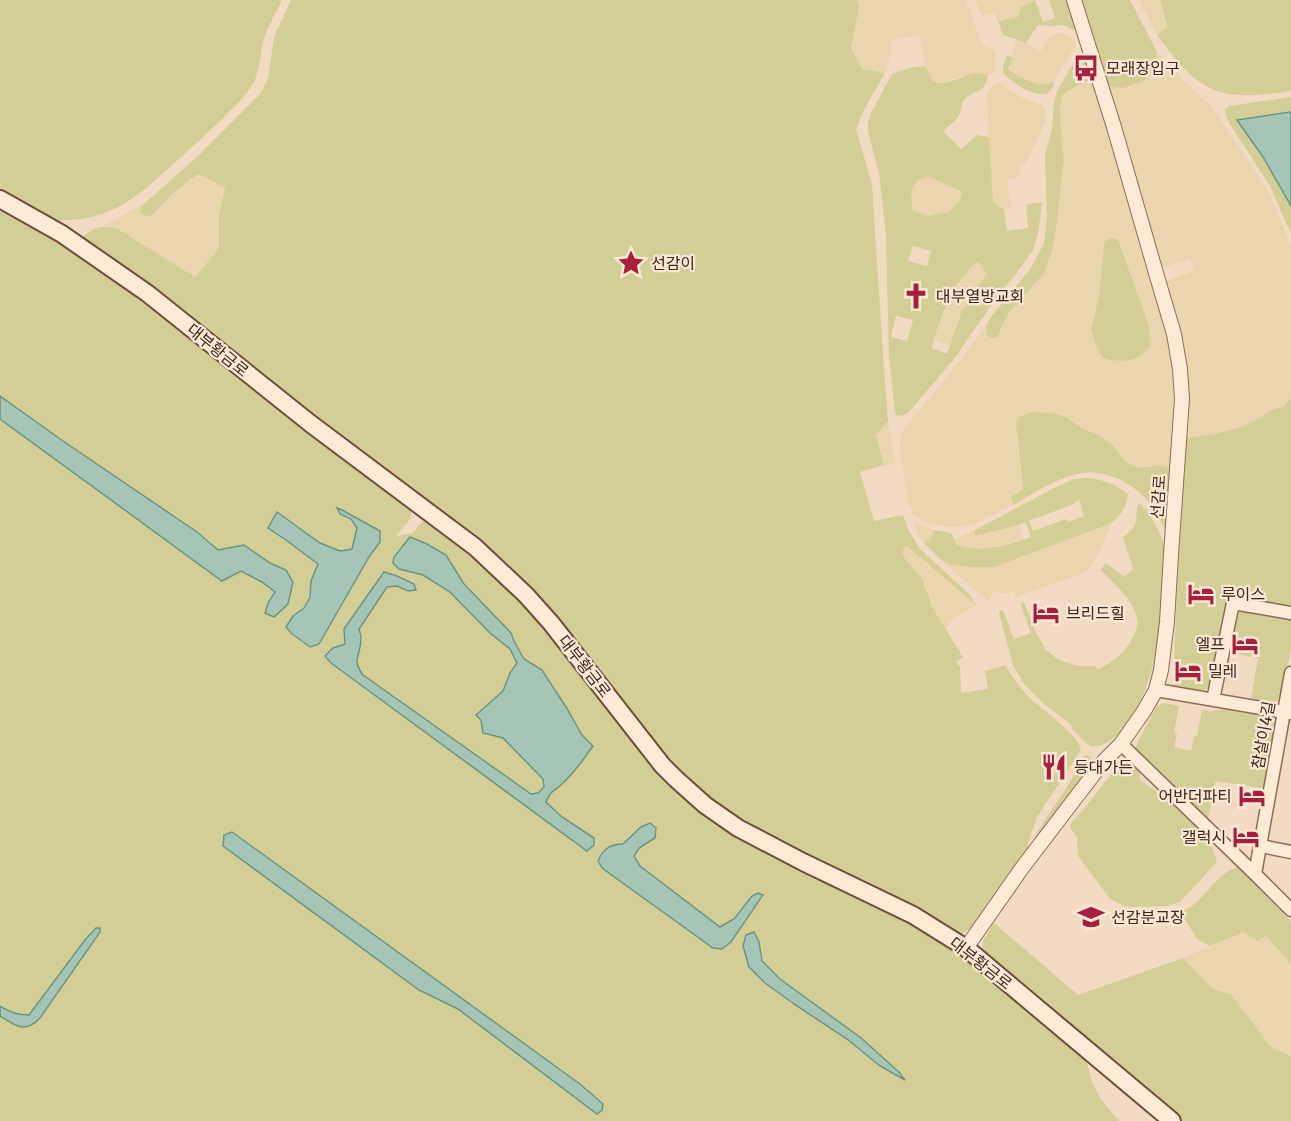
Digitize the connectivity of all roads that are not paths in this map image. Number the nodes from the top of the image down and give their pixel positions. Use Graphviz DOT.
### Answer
graph roads {
  1 [pos="1074,0"];
  2 [pos="0,199"];
  3 [pos="1291,613"];
  4 [pos="1291,673"];
  5 [pos="1156,690"];
  6 [pos="1213,700"];
  7 [pos="1287,712"];
  8 [pos="1121,744"];
  9 [pos="1261,846"];
  10 [pos="1291,852"];
  11 [pos="1256,874"];
  12 [pos="1291,910"];
  13 [pos="966,948"];
  14 [pos="1172,1121"];
  1 -- 5 [label="street, 선감로"];
  2 -- 13 [label="main road, 대부황금로"];
  3 -- 6 [label="street"];
  4 -- 7 [label="street, 참살이4길"];
  5 -- 6 [label="street"];
  5 -- 8 [label="street, 선감로"];
  6 -- 7 [label="street"];
  7 -- 9 [label="street, 참살이4길"];
  8 -- 11 [label="street"];
  8 -- 13 [label="street, 선감로"];
  9 -- 10 [label="street"];
  9 -- 11 [label="street, 참살이4길"];
  11 -- 12 [label="street"];
  13 -- 14 [label="main road, 대부황금로"];
}
